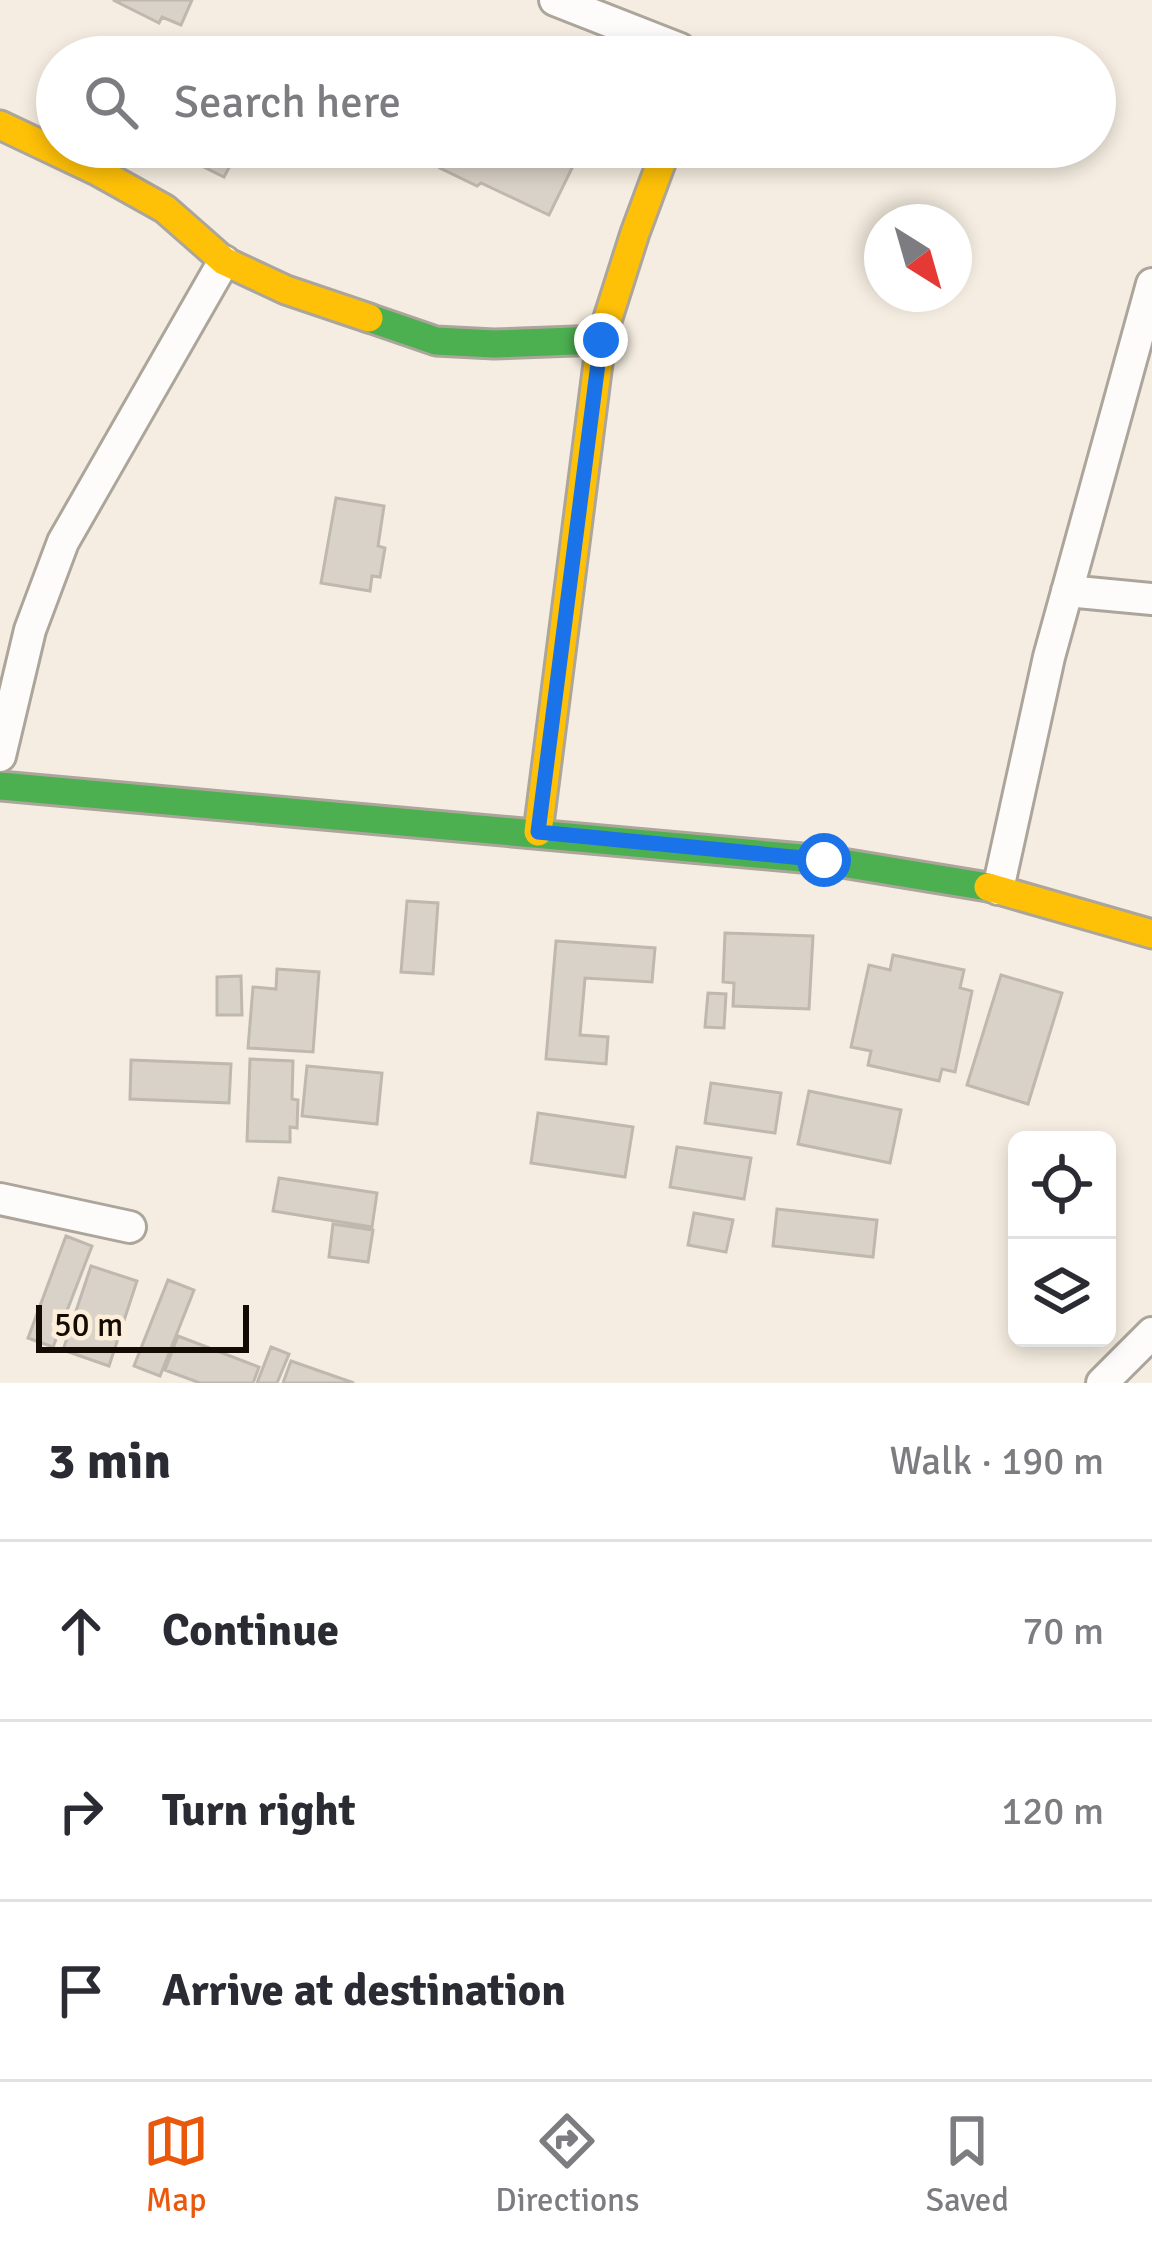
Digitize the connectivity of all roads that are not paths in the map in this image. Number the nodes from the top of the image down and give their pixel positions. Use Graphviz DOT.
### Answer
graph roads {
  1 [pos="555,0"];
  2 [pos="647,36"];
  3 [pos="0,125"];
  4 [pos="36,142"];
  5 [pos="91,168"];
  6 [pos="659,168"];
  7 [pos="224,261"];
  8 [pos="1152,284"];
  9 [pos="601,340"];
  10 [pos="1067,591"];
  11 [pos="1152,598"];
  12 [pos="0,756"];
  13 [pos="0,786"];
  14 [pos="538,832"];
  15 [pos="998,889"];
  16 [pos="1152,934"];
  17 [pos="0,1199"];
  18 [pos="130,1227"];
  19 [pos="1152,1333"];
  20 [pos="1102,1383"];
  1 -- 2 [label="street"];
  3 -- 4 [label="street"];
  5 -- 7 [label="street"];
  6 -- 9 [label="street"];
  7 -- 9 [label="street"];
  7 -- 12 [label="street"];
  8 -- 10 [label="street"];
  9 -- 14 [label="street"];
  10 -- 11 [label="street"];
  10 -- 15 [label="street"];
  13 -- 14 [label="street"];
  14 -- 15 [label="street"];
  15 -- 16 [label="street"];
  17 -- 18 [label="street"];
  19 -- 20 [label="street"];
}
